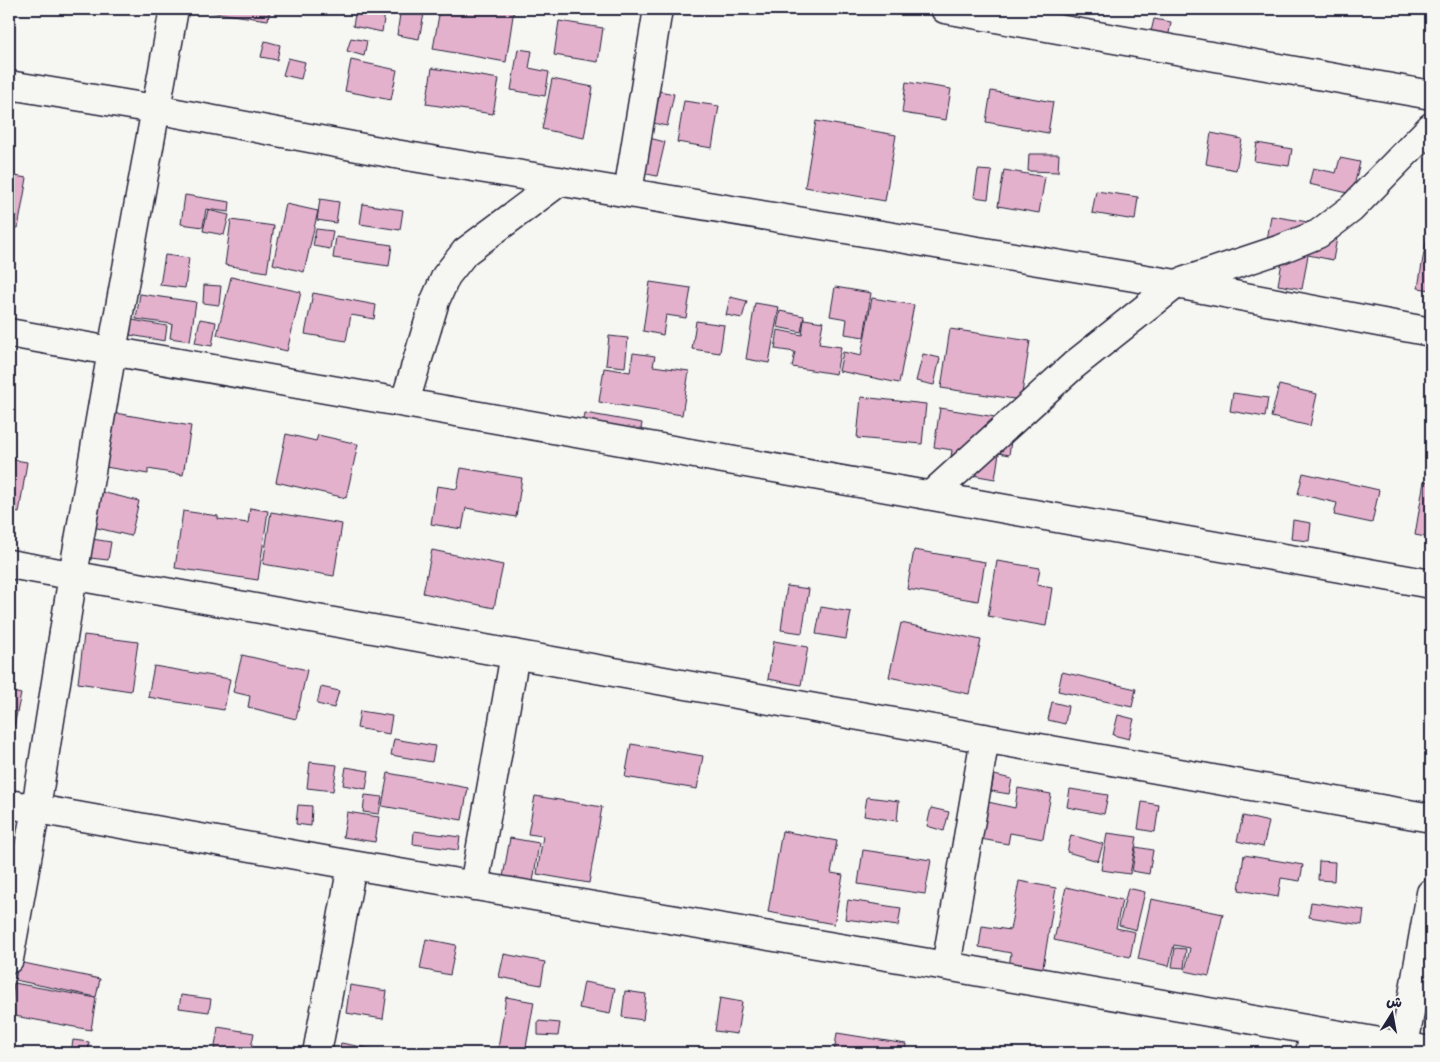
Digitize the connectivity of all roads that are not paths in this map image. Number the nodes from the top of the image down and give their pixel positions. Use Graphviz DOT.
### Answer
graph roads {
  1 [pos="174,9"];
  2 [pos="658,9"];
  3 [pos="944,9"];
  4 [pos="9,85"];
  5 [pos="1431,94"];
  6 [pos="155,110"];
  7 [pos="1431,127"];
  8 [pos="560,180"];
  9 [pos="628,192"];
  10 [pos="1176,284"];
  11 [pos="1431,332"];
  12 [pos="9,333"];
  13 [pos="112,351"];
  14 [pos="405,402"];
  15 [pos="931,495"];
  16 [pos="9,564"];
  17 [pos="73,575"];
  18 [pos="1431,584"];
  19 [pos="515,654"];
  20 [pos="985,738"];
  21 [pos="9,804"];
  22 [pos="36,808"];
  23 [pos="1431,818"];
  24 [pos="352,865"];
  25 [pos="474,886"];
  26 [pos="1431,893"];
  27 [pos="9,959"];
  28 [pos="946,966"];
  29 [pos="1312,1042"];
  30 [pos="1404,1046"];
  31 [pos="1431,1051"];
  32 [pos="316,1053"];
  1 -- 6 [label="street"];
  2 -- 9 [label="street"];
  3 -- 5 [label="street"];
  4 -- 6 [label="street"];
  6 -- 8 [label="street"];
  6 -- 13 [label="street"];
  7 -- 10 [label="street"];
  8 -- 9 [label="street"];
  8 -- 14 [label="street"];
  9 -- 10 [label="street"];
  10 -- 11 [label="street"];
  10 -- 15 [label="street"];
  12 -- 13 [label="street"];
  13 -- 14 [label="street"];
  13 -- 17 [label="street"];
  14 -- 15 [label="street"];
  15 -- 18 [label="street"];
  16 -- 17 [label="street"];
  17 -- 19 [label="street"];
  17 -- 22 [label="street"];
  19 -- 20 [label="street"];
  19 -- 25 [label="street"];
  20 -- 23 [label="street"];
  20 -- 28 [label="street"];
  21 -- 22 [label="street"];
  22 -- 24 [label="street"];
  22 -- 27 [label="street"];
  24 -- 25 [label="street"];
  24 -- 32 [label="street"];
  25 -- 28 [label="street"];
  26 -- 30 [label="street"];
  28 -- 29 [label="street"];
  29 -- 30 [label="street"];
  30 -- 31 [label="street"];
}
